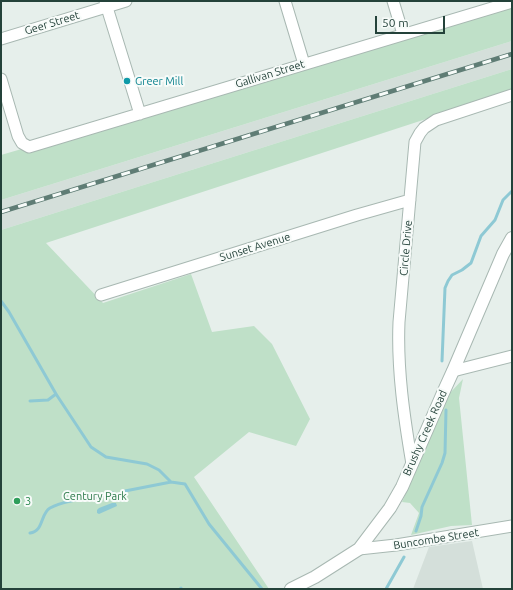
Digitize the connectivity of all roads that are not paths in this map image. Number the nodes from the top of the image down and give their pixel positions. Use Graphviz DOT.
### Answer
graph roads {
  1 [pos="126,1"];
  2 [pos="285,1"];
  3 [pos="393,1"];
  4 [pos="512,2"];
  5 [pos="106,4"];
  6 [pos="403,34"];
  7 [pos="1,39"];
  8 [pos="304,64"];
  9 [pos="1,79"];
  10 [pos="512,95"];
  11 [pos="140,114"];
  12 [pos="410,200"];
  13 [pos="512,238"];
  14 [pos="100,295"];
  15 [pos="512,356"];
  16 [pos="454,371"];
  17 [pos="412,464"];
  18 [pos="512,526"];
  19 [pos="359,549"];
  20 [pos="291,589"];
  1 -- 5 [label="street, Geer Street"];
  2 -- 8 [label="street"];
  3 -- 6 [label="street"];
  4 -- 6 [label="street, Gallivan Street"];
  5 -- 7 [label="street, Geer Street"];
  5 -- 11 [label="street"];
  6 -- 8 [label="street, Gallivan Street"];
  8 -- 11 [label="street, Gallivan Street"];
  9 -- 11 [label="street, Gallivan Street"];
  10 -- 12 [label="street, Circle Drive"];
  12 -- 14 [label="street, Sunset Avenue"];
  12 -- 17 [label="street, Circle Drive"];
  13 -- 16 [label="street, Brushy Creek Road"];
  15 -- 16 [label="street"];
  16 -- 17 [label="street, Brushy Creek Road"];
  17 -- 19 [label="street, Brushy Creek Road"];
  18 -- 19 [label="street, Buncombe Street"];
  19 -- 20 [label="street, Brushy Creek Road"];
}
